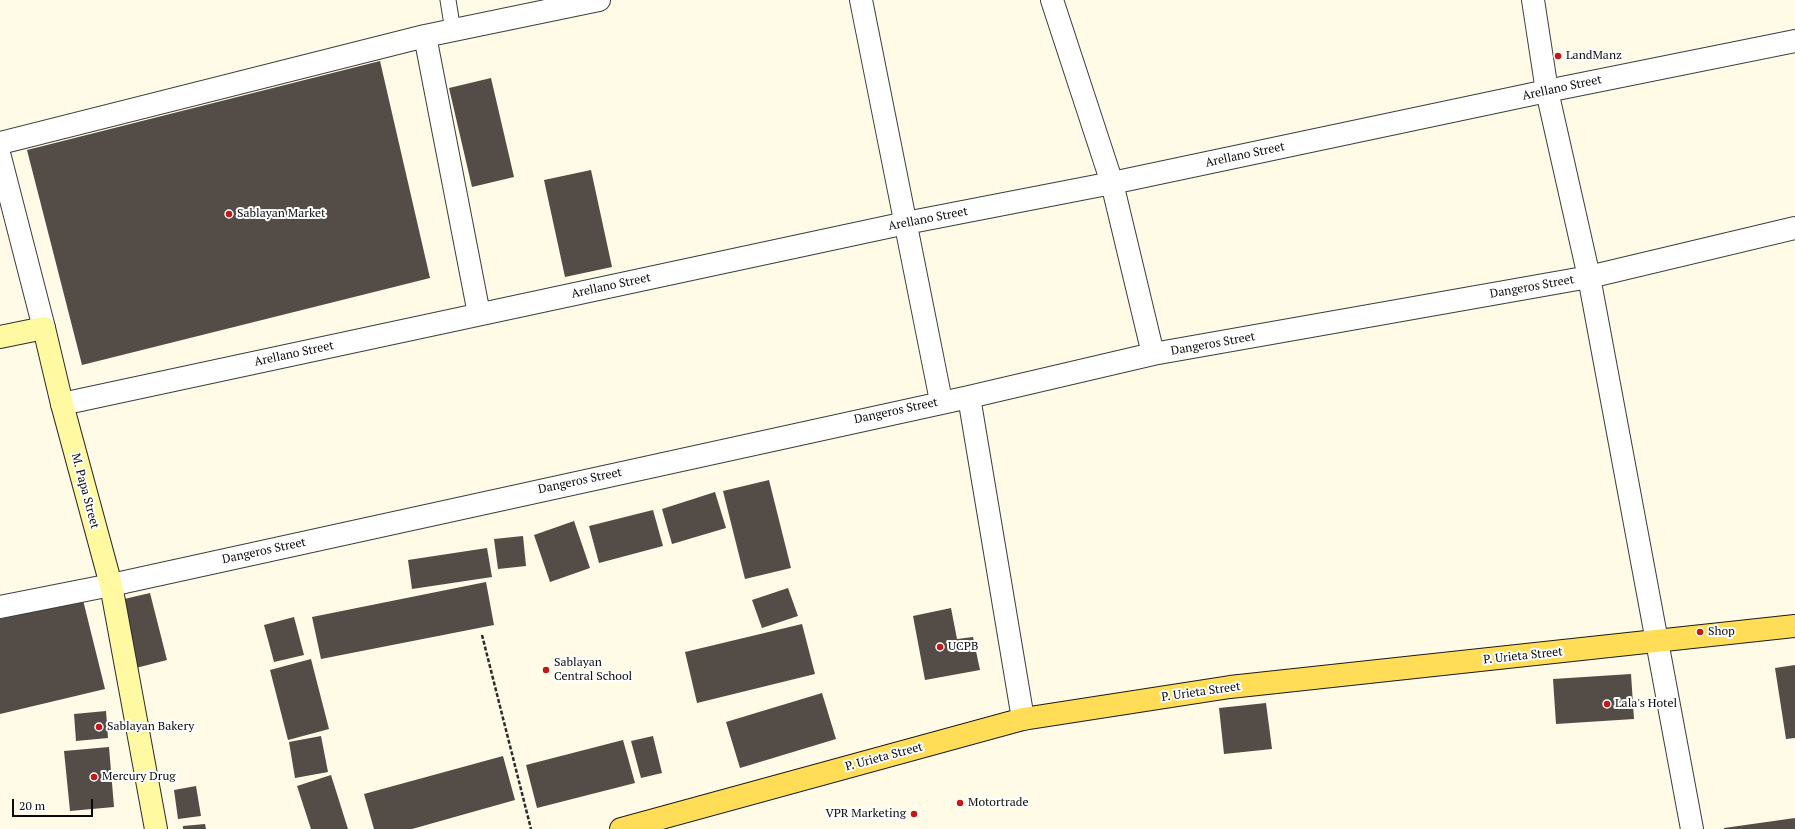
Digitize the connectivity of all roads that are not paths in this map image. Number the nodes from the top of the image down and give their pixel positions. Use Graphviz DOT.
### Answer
graph roads {
  1 [pos="448,0"];
  2 [pos="599,0"];
  3 [pos="861,0"];
  4 [pos="1052,0"];
  5 [pos="1533,0"];
  6 [pos="453,31"];
  7 [pos="425,36"];
  8 [pos="1795,41"];
  9 [pos="1547,91"];
  10 [pos="0,143"];
  11 [pos="0,157"];
  12 [pos="1112,183"];
  13 [pos="4,187"];
  14 [pos="906,223"];
  15 [pos="1795,228"];
  16 [pos="1589,277"];
  17 [pos="479,314"];
  18 [pos="44,328"];
  19 [pos="0,337"];
  20 [pos="1153,354"];
  21 [pos="969,397"];
  22 [pos="941,401"];
  23 [pos="62,404"];
  24 [pos="111,585"];
  25 [pos="0,607"];
  26 [pos="1795,626"];
  27 [pos="1656,642"];
  28 [pos="1023,719"];
  29 [pos="156,829"];
  30 [pos="621,829"];
  31 [pos="1692,829"];
  1 -- 6 [label="lane"];
  2 -- 6 [label="street"];
  3 -- 14 [label="street"];
  4 -- 12 [label="street"];
  5 -- 9 [label="street"];
  6 -- 7 [label="street"];
  7 -- 10 [label="street"];
  7 -- 17 [label="street"];
  8 -- 9 [label="street, Arellano Street"];
  9 -- 12 [label="street, Arellano Street"];
  9 -- 16 [label="street"];
  11 -- 13 [label="street, M. Papa Street"];
  12 -- 14 [label="street, Arellano Street"];
  12 -- 20 [label="street"];
  13 -- 18 [label="street, M. Papa Street"];
  14 -- 17 [label="street, Arellano Street"];
  14 -- 22 [label="street"];
  15 -- 16 [label="street, Dangeros Street"];
  16 -- 20 [label="street, Dangeros Street"];
  16 -- 27 [label="street"];
  17 -- 23 [label="street, Arellano Street"];
  18 -- 19 [label="street"];
  18 -- 23 [label="street, M. Papa Street"];
  20 -- 21 [label="street, Dangeros Street"];
  21 -- 22 [label="street, Dangeros Street"];
  21 -- 28 [label="street"];
  22 -- 24 [label="street, Dangeros Street"];
  23 -- 24 [label="street, M. Papa Street"];
  24 -- 25 [label="street, Dangeros Street"];
  24 -- 29 [label="street, M. Papa Street"];
  26 -- 27 [label="main road, P. Urieta Street"];
  27 -- 28 [label="main road, P. Urieta Street"];
  27 -- 31 [label="street"];
  28 -- 30 [label="main road, P. Urieta Street"];
}
